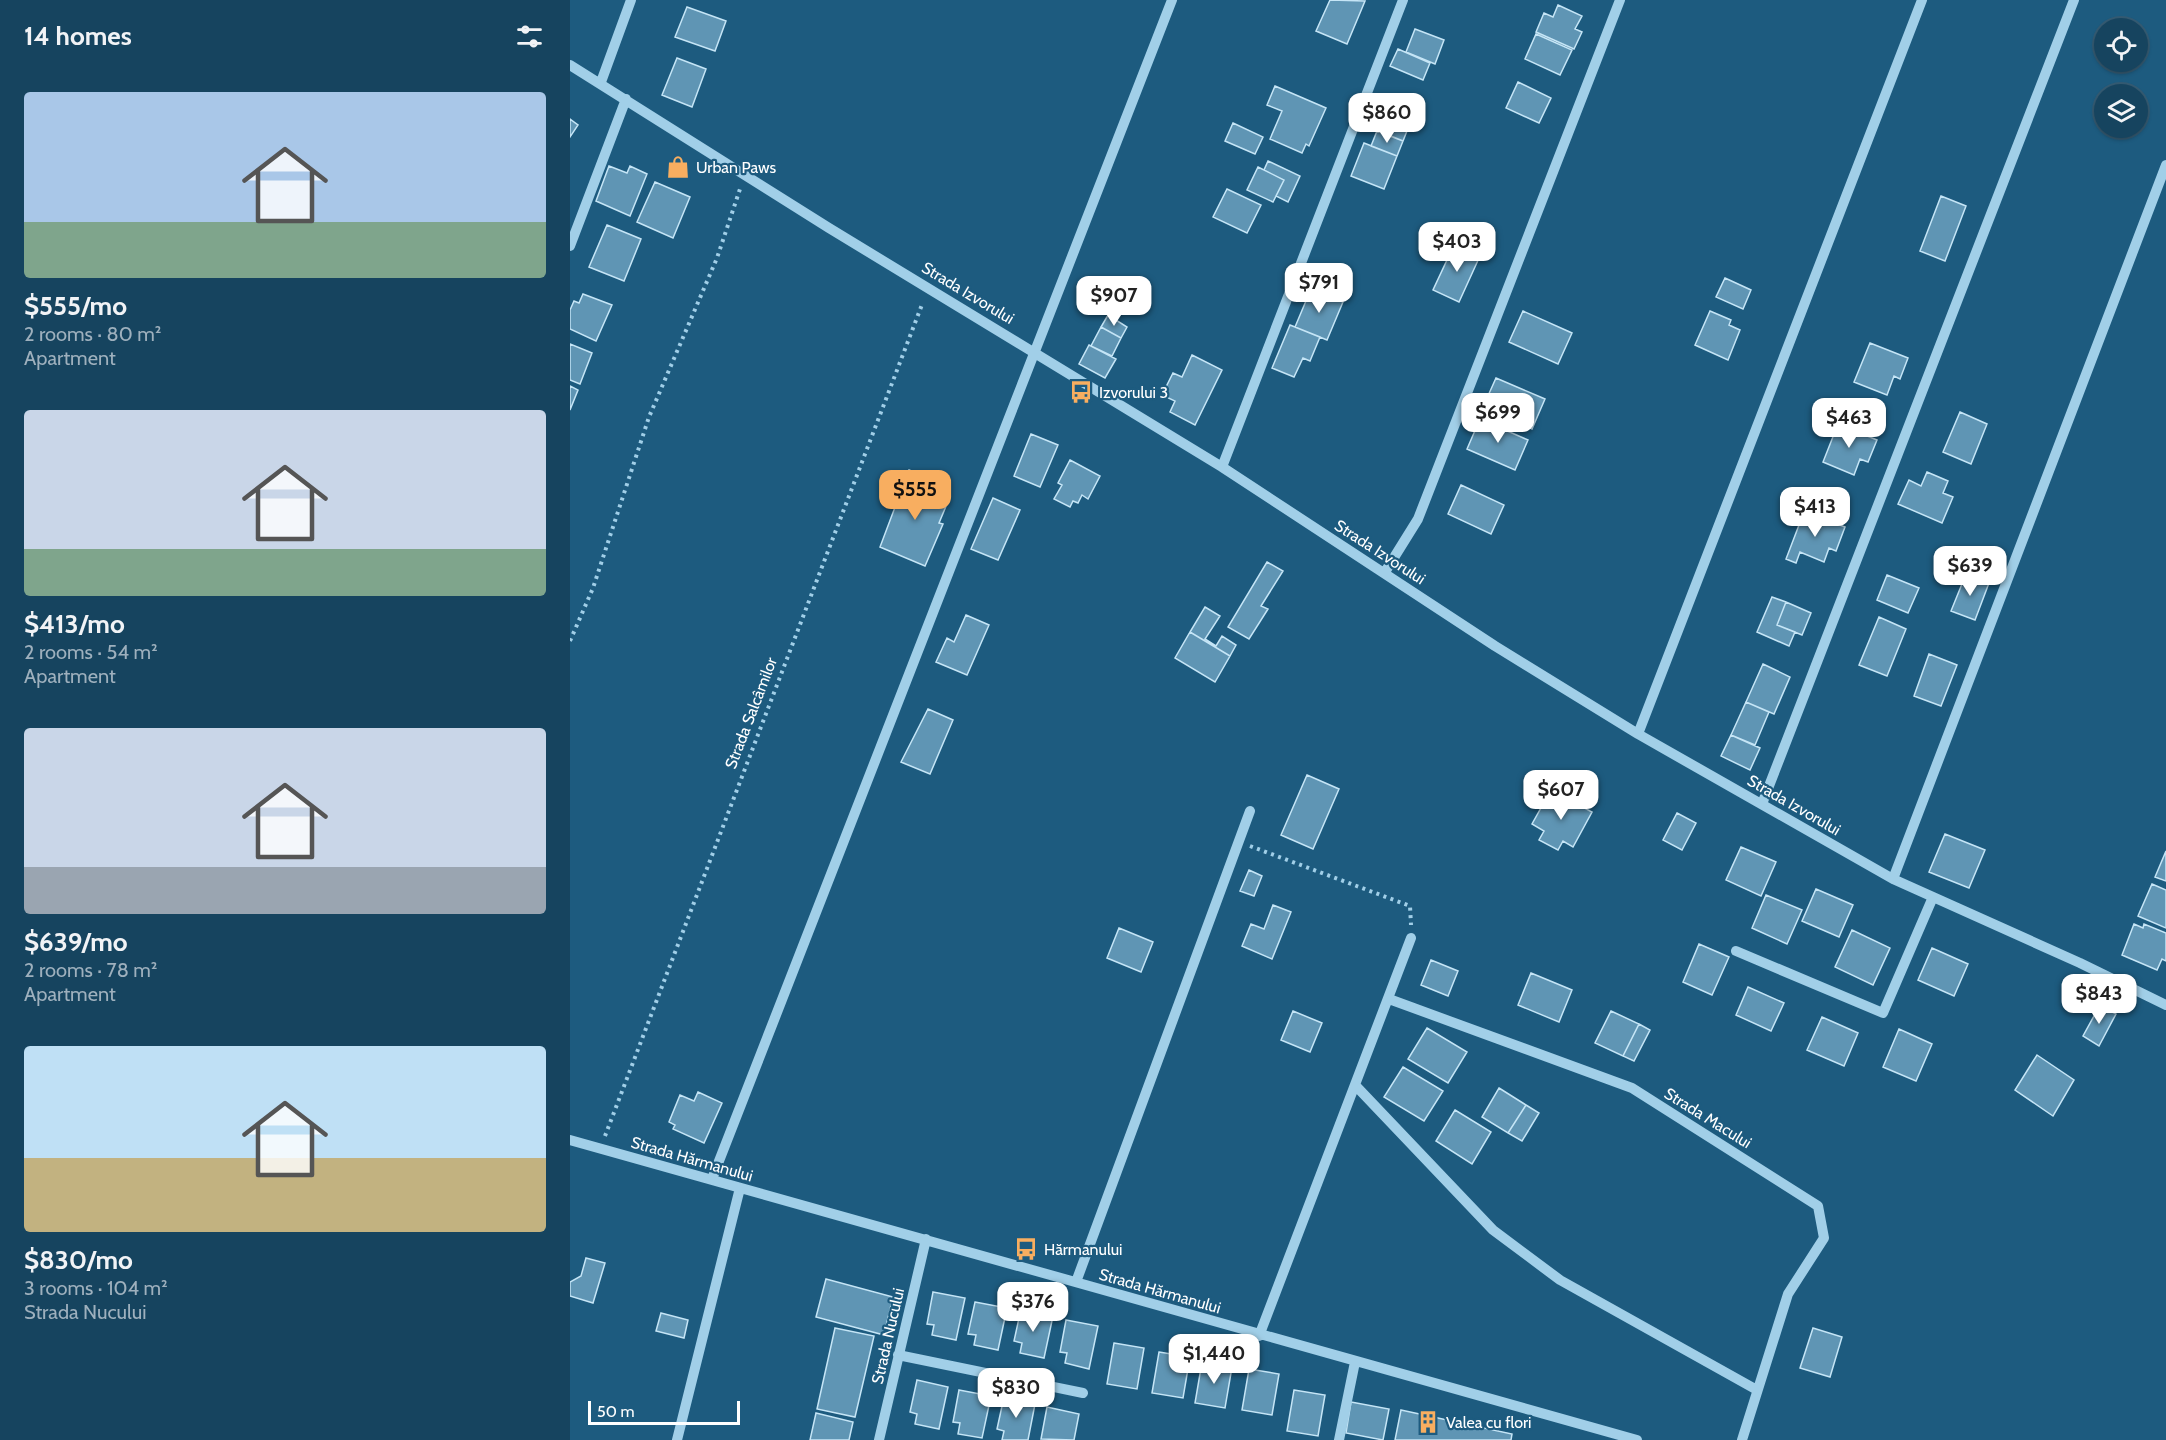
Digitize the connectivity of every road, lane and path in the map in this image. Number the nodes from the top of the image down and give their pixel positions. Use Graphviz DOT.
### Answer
graph roads {
  1 [pos="631,0"];
  2 [pos="1172,0"];
  3 [pos="1403,0"];
  4 [pos="1620,0"];
  5 [pos="1922,0"];
  6 [pos="2074,0"];
  7 [pos="570,65"];
  8 [pos="601,82"];
  9 [pos="626,99"];
  10 [pos="2166,165"];
  11 [pos="744,174"];
  12 [pos="570,246"];
  13 [pos="929,288"];
  14 [pos="1034,351"];
  15 [pos="1222,467"];
  16 [pos="1385,572"];
  17 [pos="570,642"];
  18 [pos="1638,734"];
  19 [pos="1762,804"];
  20 [pos="1250,811"];
  21 [pos="1238,841"];
  22 [pos="1893,879"];
  23 [pos="1933,897"];
  24 [pos="1411,938"];
  25 [pos="1736,951"];
  26 [pos="1389,999"];
  27 [pos="2166,1005"];
  28 [pos="1355,1085"];
  29 [pos="570,1140"];
  30 [pos="600,1149"];
  31 [pos="711,1179"];
  32 [pos="740,1188"];
  33 [pos="926,1239"];
  34 [pos="1076,1282"];
  35 [pos="1259,1336"];
  36 [pos="898,1354"];
  37 [pos="1355,1362"];
  38 [pos="1758,1390"];
  39 [pos="1083,1393"];
  40 [pos="677,1440"];
  41 [pos="879,1440"];
  42 [pos="1339,1440"];
  43 [pos="1637,1440"];
  44 [pos="1742,1440"];
  1 -- 8 [label="street"];
  2 -- 14 [label="street"];
  3 -- 15 [label="street"];
  4 -- 16 [label="street"];
  5 -- 18 [label="street"];
  6 -- 19 [label="street"];
  7 -- 8 [label="street, Strada Izvorului"];
  8 -- 9 [label="street, Strada Izvorului"];
  9 -- 11 [label="street, Strada Izvorului"];
  9 -- 12 [label="street"];
  10 -- 22 [label="street"];
  11 -- 13 [label="street, Strada Izvorului"];
  11 -- 17 [label="path"];
  13 -- 14 [label="street, Strada Izvorului"];
  13 -- 30 [label="path, Strada Salcâmilor"];
  14 -- 15 [label="street, Strada Izvorului"];
  14 -- 31 [label="street"];
  15 -- 16 [label="street, Strada Izvorului"];
  16 -- 18 [label="street, Strada Izvorului"];
  18 -- 19 [label="street, Strada Izvorului"];
  19 -- 22 [label="street, Strada Izvorului"];
  20 -- 21 [label="street"];
  21 -- 24 [label="path"];
  21 -- 34 [label="street"];
  22 -- 23 [label="street, Strada Izvorului"];
  23 -- 25 [label="street"];
  23 -- 27 [label="street, Strada Izvorului"];
  24 -- 26 [label="street"];
  26 -- 28 [label="street"];
  26 -- 38 [label="street, Strada Macului"];
  28 -- 35 [label="street"];
  28 -- 38 [label="street"];
  29 -- 30 [label="street, Strada Hărmanului"];
  30 -- 31 [label="street, Strada Hărmanului"];
  31 -- 32 [label="street, Strada Hărmanului"];
  32 -- 33 [label="street, Strada Hărmanului"];
  32 -- 40 [label="street"];
  33 -- 34 [label="street, Strada Hărmanului"];
  33 -- 36 [label="street, Strada Nucului"];
  34 -- 35 [label="street, Strada Hărmanului"];
  35 -- 37 [label="street, Strada Hărmanului"];
  36 -- 39 [label="street"];
  36 -- 41 [label="street, Strada Nucului"];
  37 -- 42 [label="street"];
  37 -- 43 [label="street, Strada Hărmanului"];
  38 -- 44 [label="street, Strada Macului"];
}
